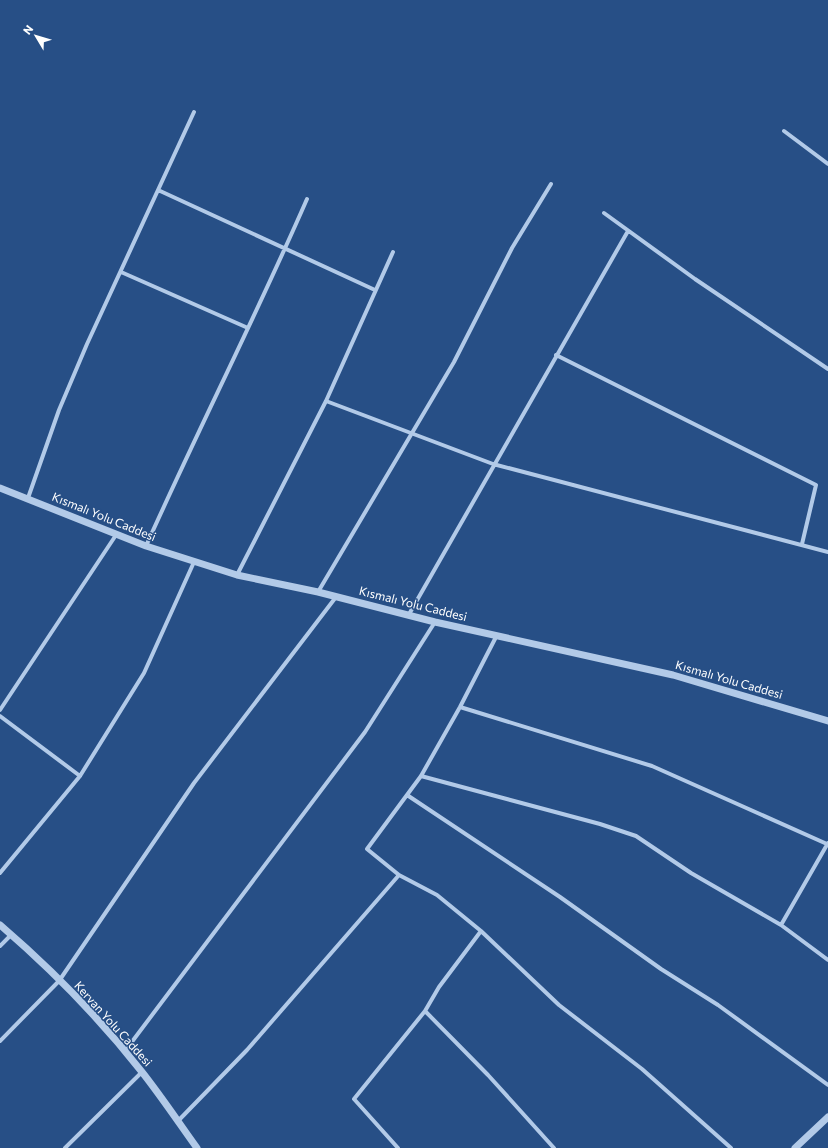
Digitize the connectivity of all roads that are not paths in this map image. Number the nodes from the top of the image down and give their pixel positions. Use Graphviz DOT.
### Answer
graph roads {
  1 [pos="194,112"];
  2 [pos="784,131"];
  3 [pos="828,164"];
  4 [pos="550,184"];
  5 [pos="158,190"];
  6 [pos="307,200"];
  7 [pos="604,213"];
  8 [pos="628,231"];
  9 [pos="286,249"];
  10 [pos="393,252"];
  11 [pos="121,272"];
  12 [pos="375,290"];
  13 [pos="248,328"];
  14 [pos="556,355"];
  15 [pos="828,369"];
  16 [pos="326,400"];
  17 [pos="411,434"];
  18 [pos="494,464"];
  19 [pos="0,488"];
  20 [pos="28,498"];
  21 [pos="116,535"];
  22 [pos="802,544"];
  23 [pos="146,546"];
  24 [pos="828,552"];
  25 [pos="194,562"];
  26 [pos="237,575"];
  27 [pos="318,592"];
  28 [pos="336,597"];
  29 [pos="408,616"];
  30 [pos="435,622"];
  31 [pos="497,634"];
  32 [pos="460,707"];
  33 [pos="0,710"];
  34 [pos="0,716"];
  35 [pos="828,721"];
  36 [pos="80,776"];
  37 [pos="421,776"];
  38 [pos="407,795"];
  39 [pos="828,843"];
  40 [pos="0,873"];
  41 [pos="399,875"];
  42 [pos="0,925"];
  43 [pos="780,925"];
  44 [pos="481,931"];
  45 [pos="11,935"];
  46 [pos="0,946"];
  47 [pos="828,960"];
  48 [pos="60,981"];
  49 [pos="425,1011"];
  50 [pos="0,1041"];
  51 [pos="125,1051"];
  52 [pos="142,1072"];
  53 [pos="828,1086"];
  54 [pos="828,1117"];
  55 [pos="178,1121"];
  56 [pos="65,1148"];
  57 [pos="197,1148"];
  58 [pos="398,1148"];
  59 [pos="554,1148"];
  60 [pos="731,1148"];
  61 [pos="795,1148"];
  1 -- 5 [label="street"];
  2 -- 3 [label="street"];
  4 -- 17 [label="street"];
  5 -- 9 [label="street"];
  5 -- 11 [label="street"];
  6 -- 9 [label="street"];
  7 -- 8 [label="street"];
  8 -- 14 [label="street"];
  8 -- 15 [label="street"];
  9 -- 12 [label="street"];
  9 -- 13 [label="street"];
  10 -- 12 [label="street"];
  11 -- 13 [label="street"];
  11 -- 20 [label="street"];
  12 -- 16 [label="street"];
  13 -- 23 [label="street"];
  14 -- 18 [label="street"];
  14 -- 22 [label="street"];
  16 -- 17 [label="street"];
  16 -- 26 [label="street"];
  17 -- 18 [label="street"];
  17 -- 27 [label="street"];
  18 -- 22 [label="street"];
  18 -- 29 [label="street"];
  19 -- 20 [label="street, Kısmalı Yolu Caddesi"];
  20 -- 21 [label="street, Kısmalı Yolu Caddesi"];
  21 -- 23 [label="street, Kısmalı Yolu Caddesi"];
  21 -- 33 [label="street"];
  22 -- 24 [label="street"];
  23 -- 25 [label="street, Kısmalı Yolu Caddesi"];
  25 -- 26 [label="street, Kısmalı Yolu Caddesi"];
  25 -- 36 [label="street"];
  26 -- 27 [label="street, Kısmalı Yolu Caddesi"];
  27 -- 28 [label="street, Kısmalı Yolu Caddesi"];
  28 -- 29 [label="street, Kısmalı Yolu Caddesi"];
  28 -- 48 [label="street"];
  29 -- 30 [label="street, Kısmalı Yolu Caddesi"];
  30 -- 31 [label="street, Kısmalı Yolu Caddesi"];
  30 -- 51 [label="street"];
  31 -- 32 [label="street"];
  31 -- 35 [label="street, Kısmalı Yolu Caddesi"];
  32 -- 37 [label="street"];
  32 -- 39 [label="street"];
  34 -- 36 [label="street"];
  36 -- 40 [label="street"];
  37 -- 38 [label="street"];
  37 -- 43 [label="street"];
  38 -- 41 [label="street"];
  38 -- 53 [label="street"];
  39 -- 43 [label="street"];
  41 -- 44 [label="street"];
  41 -- 55 [label="street"];
  42 -- 45 [label="street, Kervan Yolu Caddesi"];
  43 -- 47 [label="street"];
  44 -- 49 [label="street"];
  44 -- 60 [label="street"];
  45 -- 46 [label="street"];
  45 -- 48 [label="street, Kervan Yolu Caddesi"];
  48 -- 50 [label="street"];
  48 -- 51 [label="street, Kervan Yolu Caddesi"];
  49 -- 58 [label="street"];
  49 -- 59 [label="street"];
  51 -- 52 [label="street, Kervan Yolu Caddesi"];
  52 -- 55 [label="street, Kervan Yolu Caddesi"];
  52 -- 56 [label="street"];
  54 -- 61 [label="street"];
  55 -- 57 [label="street, Kervan Yolu Caddesi"];
}
